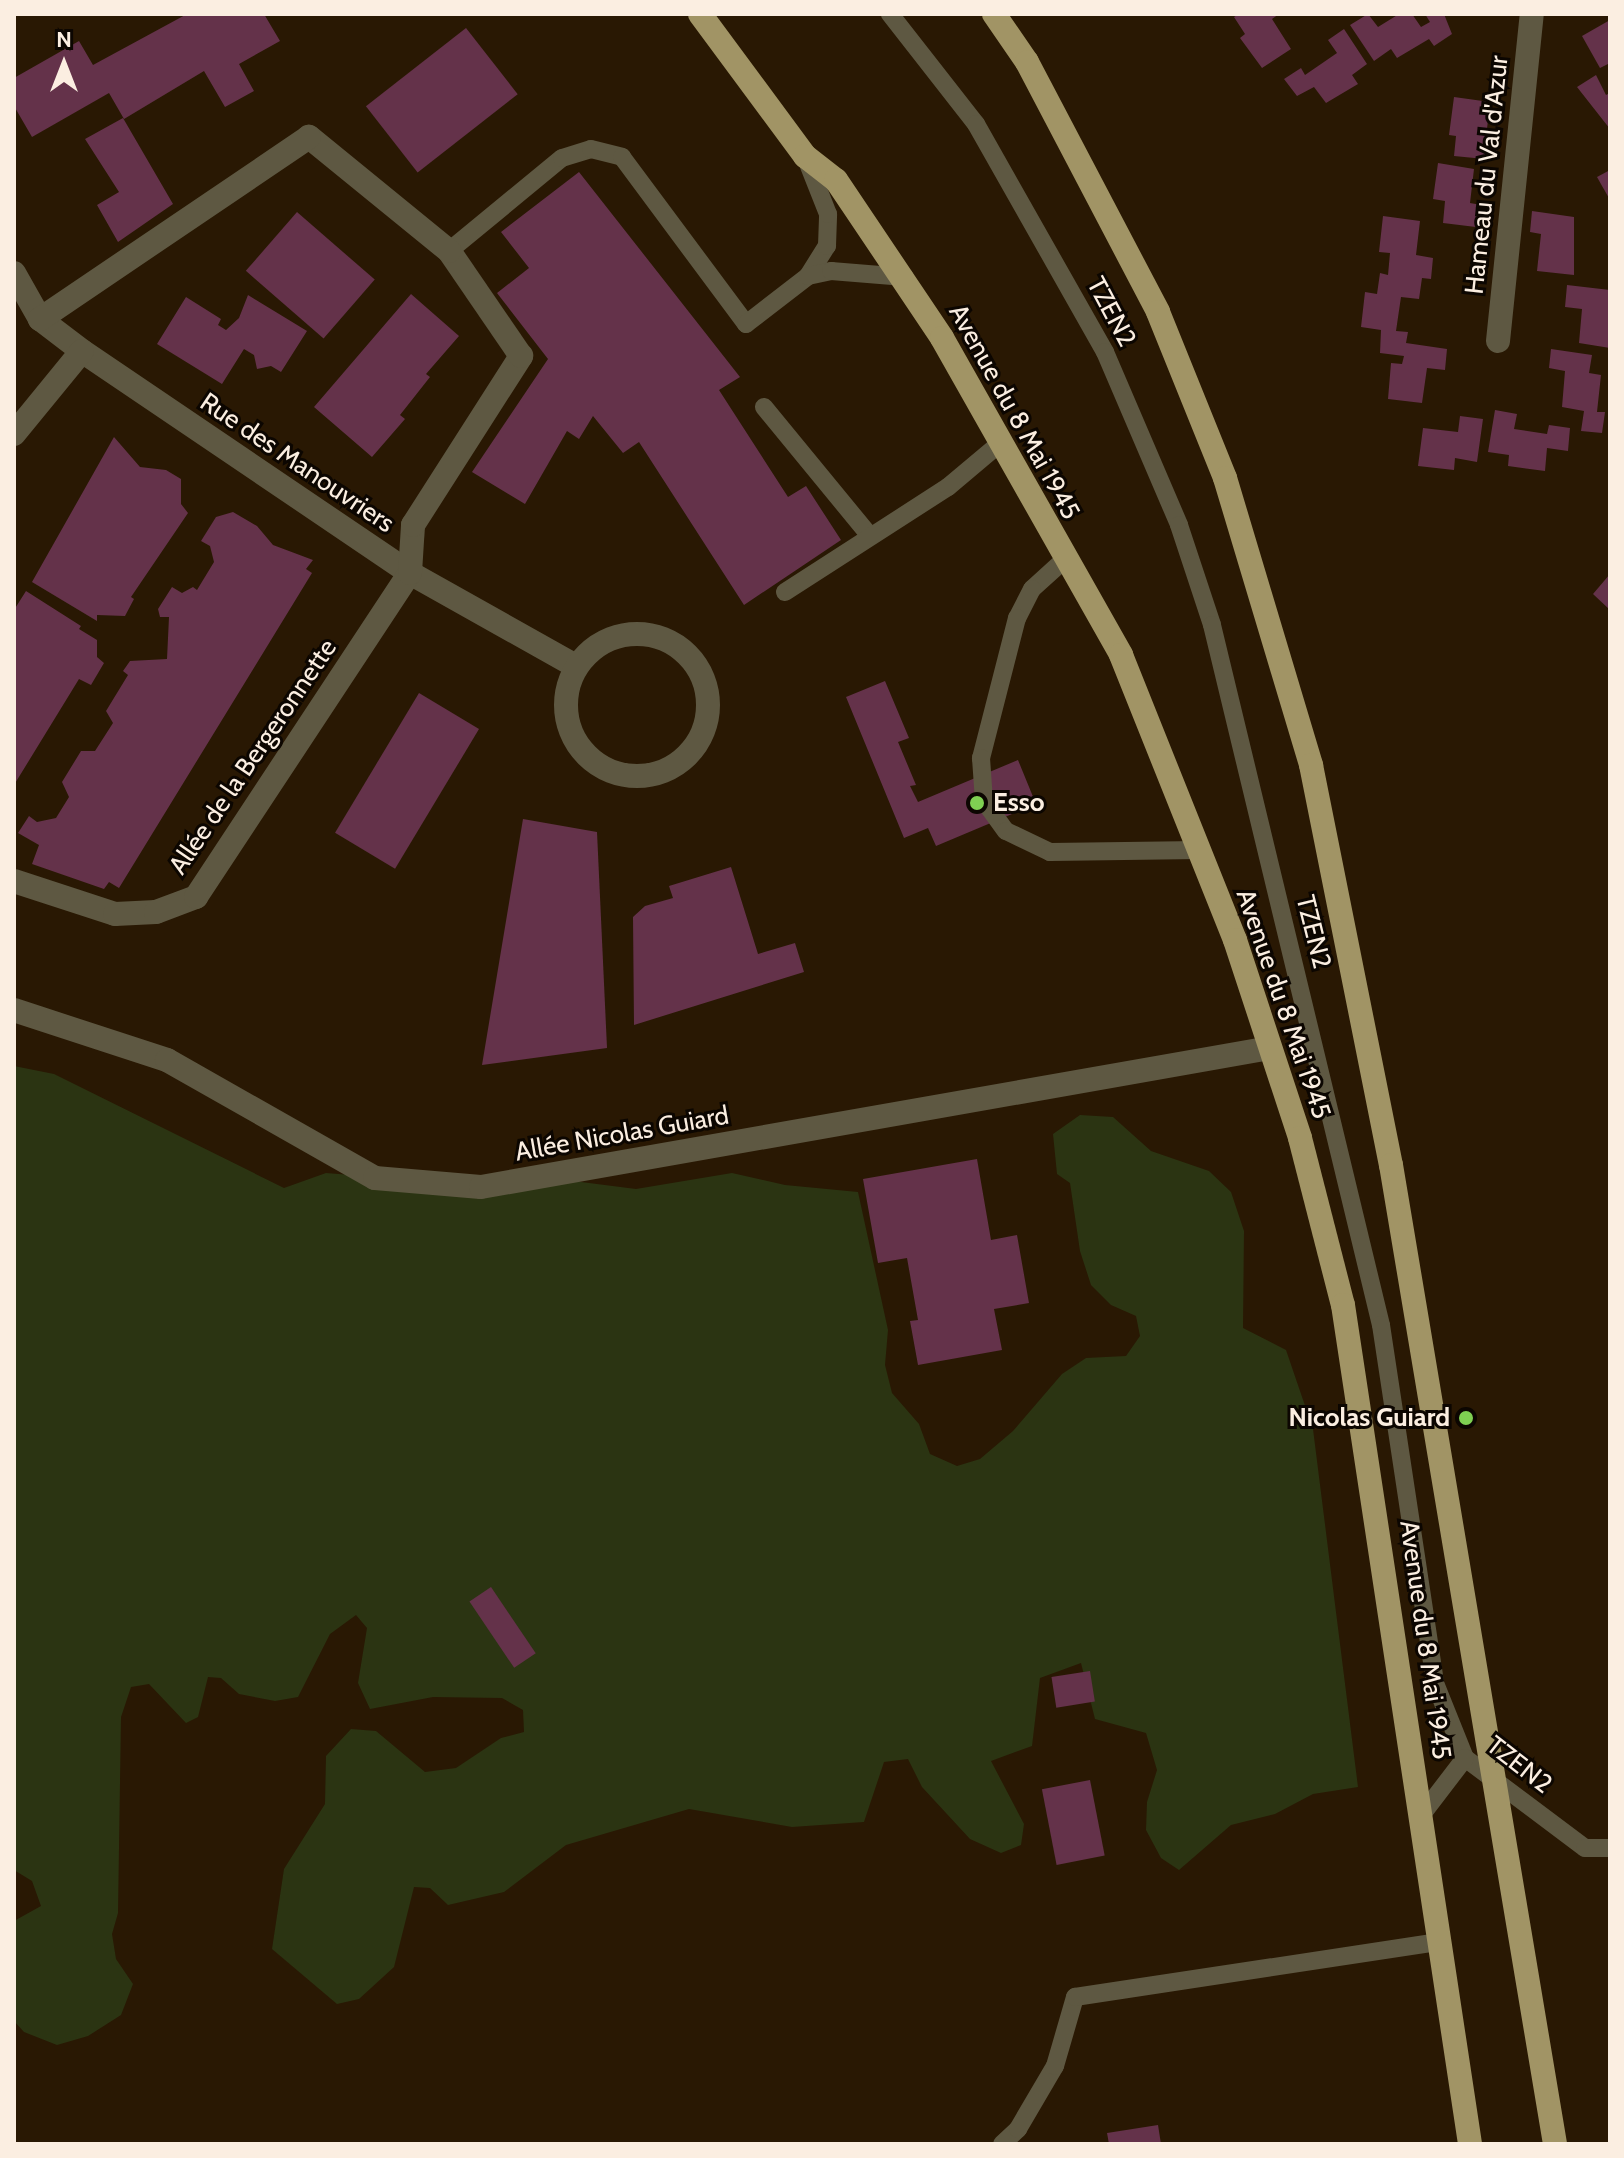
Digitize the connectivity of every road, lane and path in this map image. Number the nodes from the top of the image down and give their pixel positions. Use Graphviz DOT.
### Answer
graph roads {
  1 [pos="700,14"];
  2 [pos="890,14"];
  3 [pos="994,14"];
  4 [pos="1532,14"];
  5 [pos="805,156"];
  6 [pos="449,251"];
  7 [pos="14,273"];
  8 [pos="808,276"];
  9 [pos="905,277"];
  10 [pos="40,319"];
  11 [pos="1498,341"];
  12 [pos="82,351"];
  13 [pos="764,407"];
  14 [pos="14,434"];
  15 [pos="999,444"];
  16 [pos="870,536"];
  17 [pos="1064,560"];
  18 [pos="410,573"];
  19 [pos="785,592"];
  20 [pos="576,666"];
  21 [pos="1199,850"];
  22 [pos="14,881"];
  23 [pos="14,1010"];
  24 [pos="1270,1048"];
  25 [pos="1465,1758"];
  26 [pos="1496,1782"];
  27 [pos="1423,1813"];
  28 [pos="1610,1848"];
  29 [pos="1439,1942"];
  30 [pos="1002,2144"];
  31 [pos="1470,2144"];
  32 [pos="1555,2144"];
  1 -- 5 [label="main road, Avenue du 8 Mai 1945"];
  2 -- 25 [label="lane, TZEN2"];
  3 -- 26 [label="main road, Avenue du 8 Mai 1945"];
  4 -- 11 [label="street, Hameau du Val d'Azur"];
  5 -- 8 [label="lane"];
  5 -- 9 [label="main road, Avenue du 8 Mai 1945"];
  6 -- 8 [label="lane"];
  6 -- 10 [label="street"];
  6 -- 18 [label="street"];
  7 -- 10 [label="street, Rue des Manouvriers"];
  8 -- 9 [label="lane"];
  9 -- 15 [label="main road, Avenue du 8 Mai 1945"];
  10 -- 12 [label="street, Rue des Manouvriers"];
  12 -- 14 [label="street"];
  12 -- 18 [label="street, Rue des Manouvriers"];
  13 -- 16 [label="lane"];
  15 -- 16 [label="lane"];
  15 -- 17 [label="main road, Avenue du 8 Mai 1945"];
  16 -- 19 [label="lane"];
  17 -- 21 [label="main road, Avenue du 8 Mai 1945"];
  17 -- 21 [label="lane"];
  18 -- 20 [label="street, Rue des Manouvriers"];
  18 -- 22 [label="street, Allée de la Bergeronnette"];
  20 -- 20 [label="street"];
  21 -- 24 [label="main road, Avenue du 8 Mai 1945"];
  23 -- 24 [label="street, Allée Nicolas Guiard"];
  24 -- 27 [label="main road, Avenue du 8 Mai 1945"];
  25 -- 26 [label="lane, TZEN2"];
  25 -- 27 [label="lane"];
  26 -- 28 [label="lane, TZEN2"];
  26 -- 32 [label="main road, Avenue du 8 Mai 1945"];
  27 -- 29 [label="main road, Avenue du 8 Mai 1945"];
  29 -- 30 [label="lane"];
  29 -- 31 [label="main road, Avenue du 8 Mai 1945"];
}
